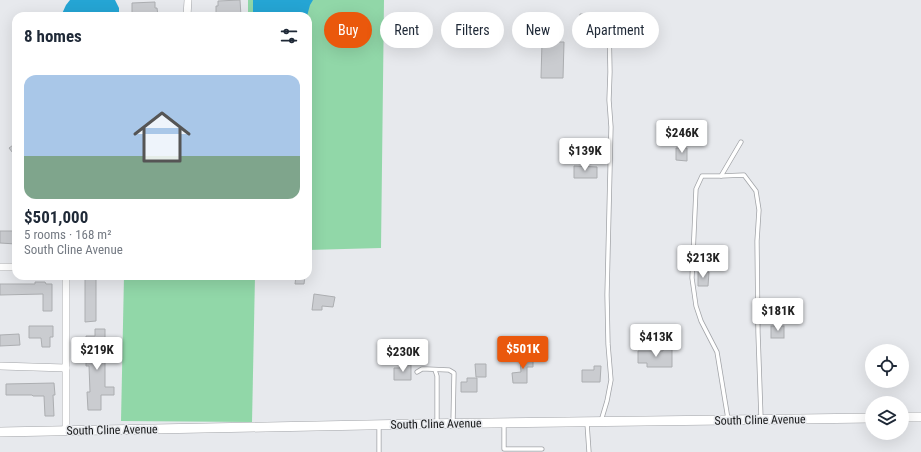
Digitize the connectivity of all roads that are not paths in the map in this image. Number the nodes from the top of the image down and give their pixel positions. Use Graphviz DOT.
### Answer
graph roads {
  1 [pos="188,0"];
  2 [pos="187,12"];
  3 [pos="610,48"];
  4 [pos="741,142"];
  5 [pos="721,176"];
  6 [pos="0,267"];
  7 [pos="12,267"];
  8 [pos="66,280"];
  9 [pos="0,366"];
  10 [pos="66,368"];
  11 [pos="435,370"];
  12 [pos="417,372"];
  13 [pos="909,417"];
  14 [pos="921,417"];
  15 [pos="865,418"];
  16 [pos="728,420"];
  17 [pos="761,420"];
  18 [pos="587,422"];
  19 [pos="601,422"];
  20 [pos="437,424"];
  21 [pos="453,424"];
  22 [pos="504,424"];
  23 [pos="378,425"];
  24 [pos="66,431"];
  25 [pos="0,432"];
  26 [pos="542,449"];
  27 [pos="504,450"];
  28 [pos="379,452"];
  29 [pos="589,452"];
  1 -- 2 [label="street"];
  3 -- 19 [label="lane"];
  4 -- 5 [label="lane"];
  5 -- 16 [label="lane"];
  5 -- 17 [label="lane"];
  6 -- 7 [label="street"];
  8 -- 10 [label="street"];
  9 -- 10 [label="street"];
  10 -- 24 [label="street"];
  11 -- 12 [label="lane"];
  11 -- 20 [label="lane"];
  11 -- 21 [label="lane"];
  13 -- 14 [label="street"];
  15 -- 17 [label="street, South Cline Avenue"];
  16 -- 17 [label="street, South Cline Avenue"];
  16 -- 19 [label="street, South Cline Avenue"];
  18 -- 19 [label="street, South Cline Avenue"];
  18 -- 22 [label="street, South Cline Avenue"];
  18 -- 29 [label="lane"];
  20 -- 21 [label="street, South Cline Avenue"];
  20 -- 23 [label="street, South Cline Avenue"];
  21 -- 22 [label="street, South Cline Avenue"];
  22 -- 27 [label="lane"];
  23 -- 24 [label="street, South Cline Avenue"];
  23 -- 28 [label="lane"];
  24 -- 25 [label="street, South Cline Avenue"];
  26 -- 27 [label="lane"];
}
